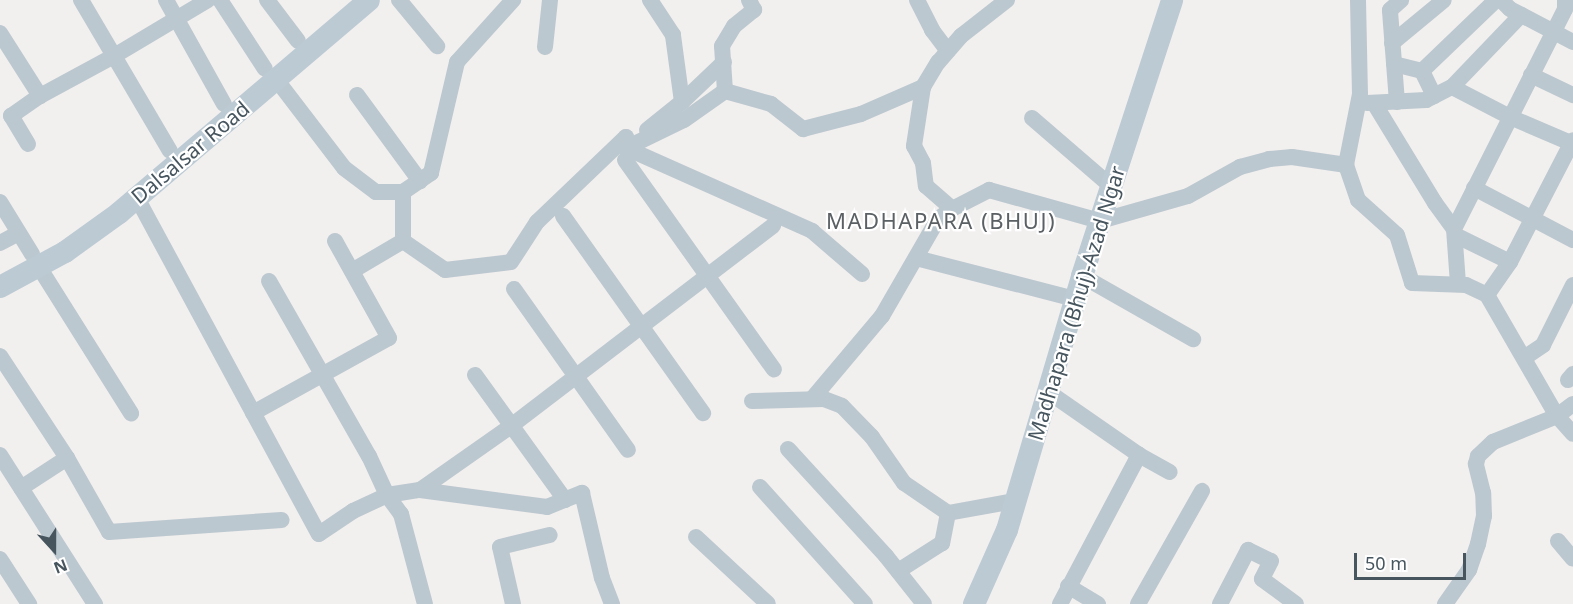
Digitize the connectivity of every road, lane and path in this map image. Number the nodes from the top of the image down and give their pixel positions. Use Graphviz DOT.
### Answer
graph roads {
  1 [pos="81,0"];
  2 [pos="166,0"];
  3 [pos="208,0"];
  4 [pos="219,0"];
  5 [pos="267,0"];
  6 [pos="346,0"];
  7 [pos="369,0"];
  8 [pos="399,0"];
  9 [pos="513,0"];
  10 [pos="550,0"];
  11 [pos="650,0"];
  12 [pos="748,0"];
  13 [pos="917,0"];
  14 [pos="1007,0"];
  15 [pos="1172,0"];
  16 [pos="1358,0"];
  17 [pos="1401,0"];
  18 [pos="1443,0"];
  19 [pos="1496,0"];
  20 [pos="1501,0"];
  21 [pos="1565,0"];
  22 [pos="1521,15"];
  23 [pos="177,20"];
  24 [pos="1553,32"];
  25 [pos="0,33"];
  26 [pos="298,41"];
  27 [pos="1573,42"];
  28 [pos="1392,43"];
  29 [pos="437,46"];
  30 [pos="544,47"];
  31 [pos="948,51"];
  32 [pos="114,56"];
  33 [pos="724,62"];
  34 [pos="1394,64"];
  35 [pos="1422,71"];
  36 [pos="271,74"];
  37 [pos="1531,75"];
  38 [pos="922,87"];
  39 [pos="1452,87"];
  40 [pos="725,91"];
  41 [pos="357,95"];
  42 [pos="1573,95"];
  43 [pos="40,96"];
  44 [pos="1434,96"];
  45 [pos="682,102"];
  46 [pos="1398,102"];
  47 [pos="1366,103"];
  48 [pos="224,104"];
  49 [pos="1510,117"];
  50 [pos="1032,118"];
  51 [pos="1572,143"];
  52 [pos="28,144"];
  53 [pos="170,151"];
  54 [pos="625,154"];
  55 [pos="1346,165"];
  56 [pos="420,181"];
  57 [pos="1112,187"];
  58 [pos="1474,188"];
  59 [pos="404,192"];
  60 [pos="137,198"];
  61 [pos="0,202"];
  62 [pos="952,209"];
  63 [pos="564,216"];
  64 [pos="1533,217"];
  65 [pos="1100,221"];
  66 [pos="773,226"];
  67 [pos="1455,232"];
  68 [pos="19,233"];
  69 [pos="1573,240"];
  70 [pos="335,241"];
  71 [pos="403,241"];
  72 [pos="0,243"];
  73 [pos="916,258"];
  74 [pos="35,261"];
  75 [pos="1510,262"];
  76 [pos="0,272"];
  77 [pos="352,272"];
  78 [pos="862,274"];
  79 [pos="1082,276"];
  80 [pos="706,277"];
  81 [pos="269,280"];
  82 [pos="1458,284"];
  83 [pos="1573,285"];
  84 [pos="0,287"];
  85 [pos="514,289"];
  86 [pos="1487,295"];
  87 [pos="1075,299"];
  88 [pos="642,327"];
  89 [pos="1192,339"];
  90 [pos="0,356"];
  91 [pos="1524,358"];
  92 [pos="774,370"];
  93 [pos="475,375"];
  94 [pos="323,376"];
  95 [pos="576,377"];
  96 [pos="1047,391"];
  97 [pos="812,399"];
  98 [pos="752,401"];
  99 [pos="1573,404"];
  100 [pos="131,413"];
  101 [pos="253,413"];
  102 [pos="703,413"];
  103 [pos="1557,416"];
  104 [pos="511,426"];
  105 [pos="1573,434"];
  106 [pos="788,448"];
  107 [pos="628,450"];
  108 [pos="0,455"];
  109 [pos="1139,455"];
  110 [pos="67,458"];
  111 [pos="1170,472"];
  112 [pos="760,487"];
  113 [pos="21,488"];
  114 [pos="420,490"];
  115 [pos="1202,491"];
  116 [pos="387,495"];
  117 [pos="565,500"];
  118 [pos="1015,501"];
  119 [pos="948,513"];
  120 [pos="282,520"];
  121 [pos="550,535"];
  122 [pos="696,537"];
  123 [pos="1558,541"];
  124 [pos="0,559"];
  125 [pos="1573,559"];
  126 [pos="898,571"];
  127 [pos="1068,586"];
  128 [pos="1290,603"];
  129 [pos="29,604"];
  130 [pos="95,604"];
  131 [pos="425,604"];
  132 [pos="513,604"];
  133 [pos="612,604"];
  134 [pos="768,604"];
  135 [pos="865,604"];
  136 [pos="924,604"];
  137 [pos="974,604"];
  138 [pos="1060,604"];
  139 [pos="1098,604"];
  140 [pos="1138,604"];
  141 [pos="1220,604"];
  142 [pos="1445,604"];
  1 -- 32 [label="street"];
  2 -- 23 [label="street"];
  3 -- 23 [label="street"];
  4 -- 36 [label="street"];
  5 -- 26 [label="street"];
  6 -- 26 [label="street, Dalsalsar Road"];
  7 -- 36 [label="street, Dalsalsar Road"];
  8 -- 29 [label="street"];
  9 -- 56 [label="street"];
  10 -- 30 [label="street"];
  11 -- 45 [label="street"];
  12 -- 33 [label="street"];
  13 -- 31 [label="street"];
  14 -- 31 [label="street"];
  15 -- 57 [label="street, Madhapara (Bhuj)-Azad Ngar"];
  16 -- 47 [label="street"];
  17 -- 28 [label="street"];
  18 -- 28 [label="street"];
  19 -- 35 [label="street"];
  20 -- 22 [label="street"];
  21 -- 24 [label="street"];
  22 -- 24 [label="street"];
  22 -- 39 [label="street"];
  23 -- 32 [label="street"];
  23 -- 48 [label="street"];
  24 -- 27 [label="street"];
  24 -- 37 [label="street"];
  25 -- 43 [label="street"];
  26 -- 36 [label="street, Dalsalsar Road"];
  28 -- 34 [label="street"];
  31 -- 38 [label="street"];
  32 -- 43 [label="street"];
  32 -- 53 [label="street"];
  33 -- 40 [label="street"];
  33 -- 45 [label="street"];
  34 -- 35 [label="street"];
  34 -- 46 [label="street"];
  35 -- 44 [label="street"];
  36 -- 48 [label="street, Dalsalsar Road"];
  36 -- 59 [label="street"];
  36 -- 60 [label="street, Dalsalsar Road"];
  37 -- 42 [label="street"];
  37 -- 49 [label="street"];
  38 -- 40 [label="street"];
  38 -- 62 [label="street"];
  39 -- 44 [label="street"];
  39 -- 49 [label="street"];
  40 -- 54 [label="street"];
  41 -- 56 [label="street"];
  43 -- 52 [label="street"];
  44 -- 46 [label="street"];
  45 -- 54 [label="street"];
  46 -- 47 [label="street"];
  47 -- 55 [label="street"];
  47 -- 67 [label="street"];
  48 -- 53 [label="street, Dalsalsar Road"];
  49 -- 51 [label="street"];
  49 -- 58 [label="street"];
  50 -- 57 [label="street"];
  51 -- 64 [label="street"];
  53 -- 74 [label="street, Dalsalsar Road"];
  54 -- 71 [label="street"];
  54 -- 78 [label="street"];
  54 -- 80 [label="street"];
  55 -- 65 [label="street"];
  55 -- 82 [label="street"];
  56 -- 59 [label="street"];
  57 -- 65 [label="street, Madhapara (Bhuj)-Azad Ngar"];
  58 -- 64 [label="street"];
  58 -- 67 [label="street"];
  59 -- 71 [label="street"];
  60 -- 74 [label="street, Dalsalsar Road"];
  60 -- 101 [label="street"];
  61 -- 68 [label="street"];
  62 -- 65 [label="street"];
  62 -- 73 [label="street"];
  63 -- 88 [label="street"];
  64 -- 69 [label="street"];
  64 -- 75 [label="street"];
  65 -- 79 [label="street, Madhapara (Bhuj)-Azad Ngar"];
  66 -- 80 [label="street"];
  67 -- 75 [label="street"];
  67 -- 82 [label="street"];
  68 -- 72 [label="street"];
  68 -- 74 [label="street"];
  70 -- 77 [label="street"];
  71 -- 77 [label="street"];
  73 -- 87 [label="street"];
  73 -- 97 [label="street"];
  74 -- 76 [label="street, Dalsalsar Road"];
  74 -- 84 [label="street, Dalsalsar Road"];
  74 -- 100 [label="street"];
  75 -- 86 [label="street"];
  77 -- 94 [label="street"];
  79 -- 87 [label="street, Madhapara (Bhuj)-Azad Ngar"];
  79 -- 89 [label="street"];
  80 -- 88 [label="street"];
  80 -- 92 [label="street"];
  81 -- 94 [label="street"];
  82 -- 86 [label="street"];
  83 -- 91 [label="street"];
  85 -- 95 [label="street"];
  86 -- 91 [label="street"];
  87 -- 96 [label="street, Madhapara (Bhuj)-Azad Ngar"];
  88 -- 95 [label="street"];
  88 -- 102 [label="street"];
  90 -- 110 [label="street"];
  91 -- 103 [label="street"];
  93 -- 104 [label="street"];
  94 -- 101 [label="street"];
  94 -- 116 [label="street"];
  95 -- 104 [label="street"];
  95 -- 107 [label="street"];
  96 -- 109 [label="street"];
  96 -- 118 [label="street, Madhapara (Bhuj)-Azad Ngar"];
  97 -- 98 [label="street"];
  97 -- 119 [label="street"];
  99 -- 103 [label="street"];
  101 -- 116 [label="street"];
  103 -- 105 [label="street"];
  103 -- 142 [label="street"];
  104 -- 114 [label="street"];
  104 -- 117 [label="street"];
  106 -- 126 [label="street"];
  108 -- 113 [label="street"];
  109 -- 111 [label="street"];
  109 -- 127 [label="street"];
  110 -- 113 [label="street"];
  110 -- 120 [label="street"];
  112 -- 135 [label="street"];
  113 -- 130 [label="street"];
  114 -- 116 [label="street"];
  114 -- 117 [label="street"];
  115 -- 140 [label="street"];
  116 -- 131 [label="street"];
  117 -- 133 [label="street"];
  118 -- 119 [label="street"];
  118 -- 137 [label="street, Madhapara (Bhuj)-Azad Ngar"];
  119 -- 126 [label="street"];
  121 -- 132 [label="street"];
  122 -- 134 [label="street"];
  123 -- 125 [label="street"];
  124 -- 129 [label="street"];
  126 -- 136 [label="street"];
  127 -- 138 [label="street"];
  127 -- 139 [label="street"];
  128 -- 141 [label="street"];
}
